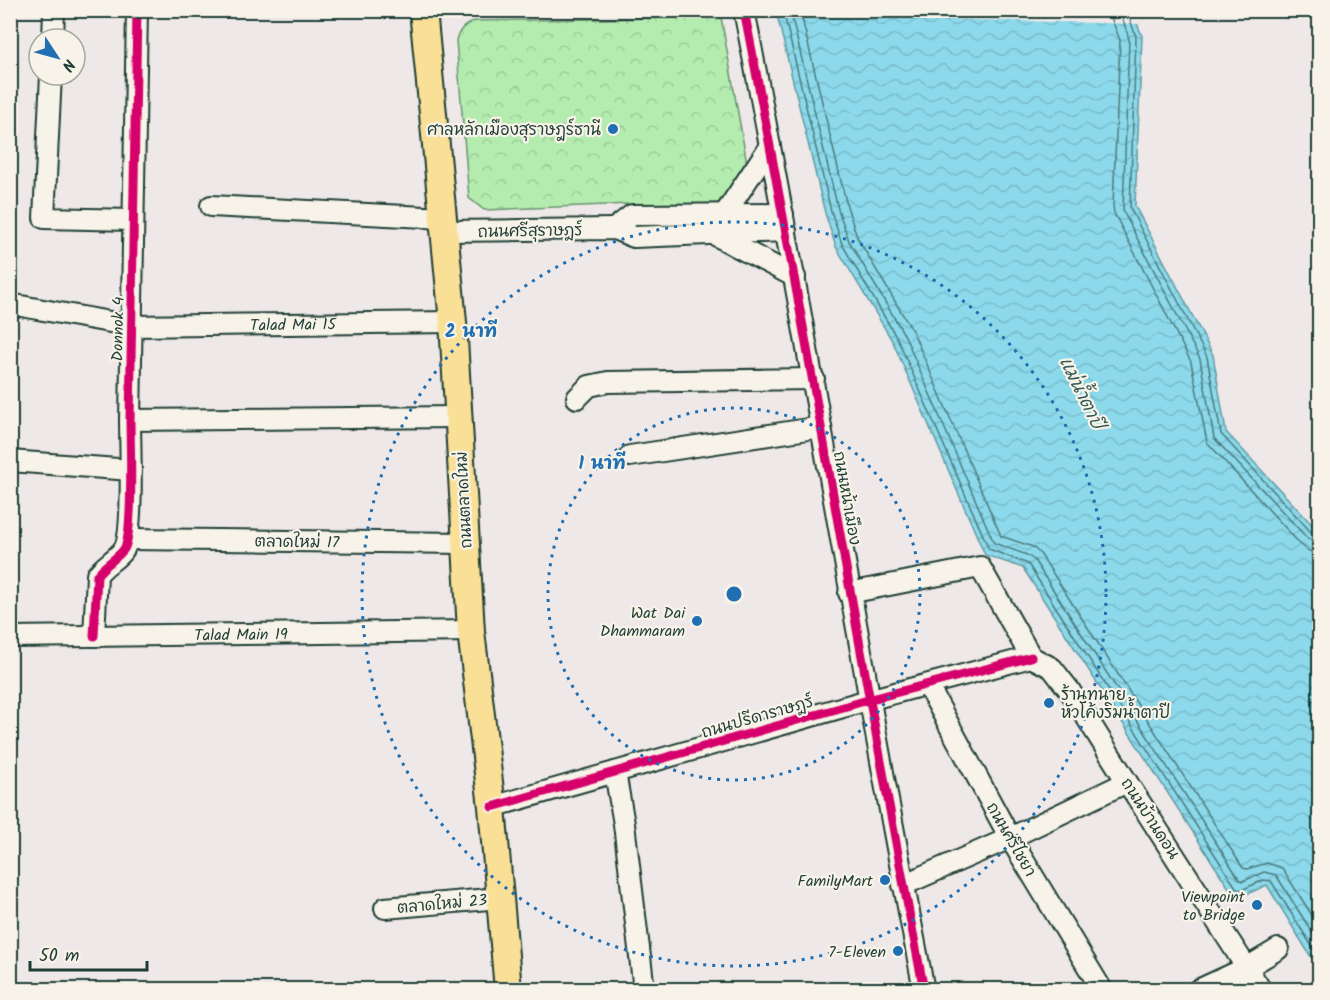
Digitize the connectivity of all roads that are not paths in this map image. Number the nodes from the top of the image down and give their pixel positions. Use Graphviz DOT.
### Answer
graph roads {
  1 [pos="54,10"];
  2 [pos="137,10"];
  3 [pos="423,10"];
  4 [pos="744,10"];
  5 [pos="53,27"];
  6 [pos="50,87"];
  7 [pos="770,146"];
  8 [pos="212,206"];
  9 [pos="724,215"];
  10 [pos="134,220"];
  11 [pos="784,222"];
  12 [pos="445,225"];
  13 [pos="614,229"];
  14 [pos="712,234"];
  15 [pos="795,277"];
  16 [pos="10,304"];
  17 [pos="453,322"];
  18 [pos="132,326"];
  19 [pos="814,379"];
  20 [pos="577,398"];
  21 [pos="459,417"];
  22 [pos="130,420"];
  23 [pos="821,427"];
  24 [pos="630,456"];
  25 [pos="10,461"];
  26 [pos="131,470"];
  27 [pos="128,539"];
  28 [pos="466,543"];
  29 [pos="849,593"];
  30 [pos="471,631"];
  31 [pos="94,636"];
  32 [pos="10,637"];
  33 [pos="1030,657"];
  34 [pos="928,686"];
  35 [pos="868,700"];
  36 [pos="615,772"];
  37 [pos="1126,782"];
  38 [pos="492,807"];
  39 [pos="1010,838"];
  40 [pos="903,885"];
  41 [pos="500,898"];
  42 [pos="385,908"];
  43 [pos="1278,949"];
  44 [pos="1248,967"];
  45 [pos="508,990"];
  46 [pos="644,990"];
  47 [pos="924,990"];
  48 [pos="1102,990"];
  49 [pos="1198,990"];
  50 [pos="1261,990"];
  1 -- 5 [label="street"];
  2 -- 10 [label="street, Donnok 4"];
  3 -- 12 [label="main road, ถนนตลาดใหม่"];
  4 -- 7 [label="street, ถนนหน้าเมือง"];
  6 -- 10 [label="street"];
  7 -- 9 [label="street"];
  7 -- 11 [label="street, ถนนหน้าเมือง"];
  8 -- 12 [label="street, ถนนศรีสุราษฎร์"];
  9 -- 11 [label="street, ถนนศรีสุราษฎร์"];
  9 -- 13 [label="street, ถนนศรีสุราษฎร์"];
  10 -- 18 [label="street, Donnok 4"];
  11 -- 14 [label="street, ถนนศรีสุราษฎร์"];
  11 -- 15 [label="street, ถนนหน้าเมือง"];
  12 -- 13 [label="street, ถนนศรีสุราษฎร์"];
  12 -- 17 [label="main road, ถนนตลาดใหม่"];
  13 -- 14 [label="street, ถนนศรีสุราษฎร์"];
  14 -- 15 [label="street, ถนนศรีสุราษฎร์"];
  15 -- 19 [label="street, ถนนหน้าเมือง"];
  16 -- 18 [label="street, Talad Mai 15"];
  17 -- 18 [label="street, Talad Mai 15"];
  17 -- 21 [label="main road, ถนนตลาดใหม่"];
  18 -- 22 [label="street, Donnok 4"];
  19 -- 20 [label="street"];
  19 -- 23 [label="street, ถนนหน้าเมือง"];
  21 -- 22 [label="street"];
  21 -- 28 [label="main road, ถนนตลาดใหม่"];
  22 -- 26 [label="street, Donnok 4"];
  23 -- 24 [label="street"];
  23 -- 29 [label="street, ถนนหน้าเมือง"];
  25 -- 26 [label="street"];
  26 -- 27 [label="street, Donnok 4"];
  27 -- 28 [label="street, ตลาดใหม่ 17"];
  27 -- 31 [label="street"];
  28 -- 30 [label="main road, ถนนตลาดใหม่"];
  29 -- 33 [label="street"];
  29 -- 35 [label="street, ถนนหน้าเมือง"];
  30 -- 31 [label="street, Talad Main 19"];
  30 -- 38 [label="main road, ถนนตลาดใหม่"];
  31 -- 32 [label="street, Talad Main 19"];
  33 -- 34 [label="street, ถนนปรีดาราษฎร์"];
  33 -- 37 [label="street, ถนนบ้านดอน"];
  34 -- 35 [label="street, ถนนปรีดาราษฎร์"];
  34 -- 39 [label="street, ถนนศรีไชยา"];
  35 -- 36 [label="street, ถนนปรีดาราษฎร์"];
  35 -- 40 [label="street, ถนนหน้าเมือง"];
  36 -- 38 [label="street, ถนนปรีดาราษฎร์"];
  36 -- 46 [label="street"];
  37 -- 39 [label="street"];
  37 -- 44 [label="street, ถนนบ้านดอน"];
  38 -- 41 [label="main road, ถนนตลาดใหม่"];
  39 -- 40 [label="street"];
  39 -- 48 [label="street, ถนนศรีไชยา"];
  40 -- 47 [label="street, ถนนหน้าเมือง"];
  41 -- 42 [label="street, ตลาดใหม่ 23"];
  41 -- 45 [label="main road, ถนนตลาดใหม่"];
  43 -- 44 [label="street"];
  44 -- 49 [label="street"];
  44 -- 50 [label="street, ถนนบ้านดอน"];
}
